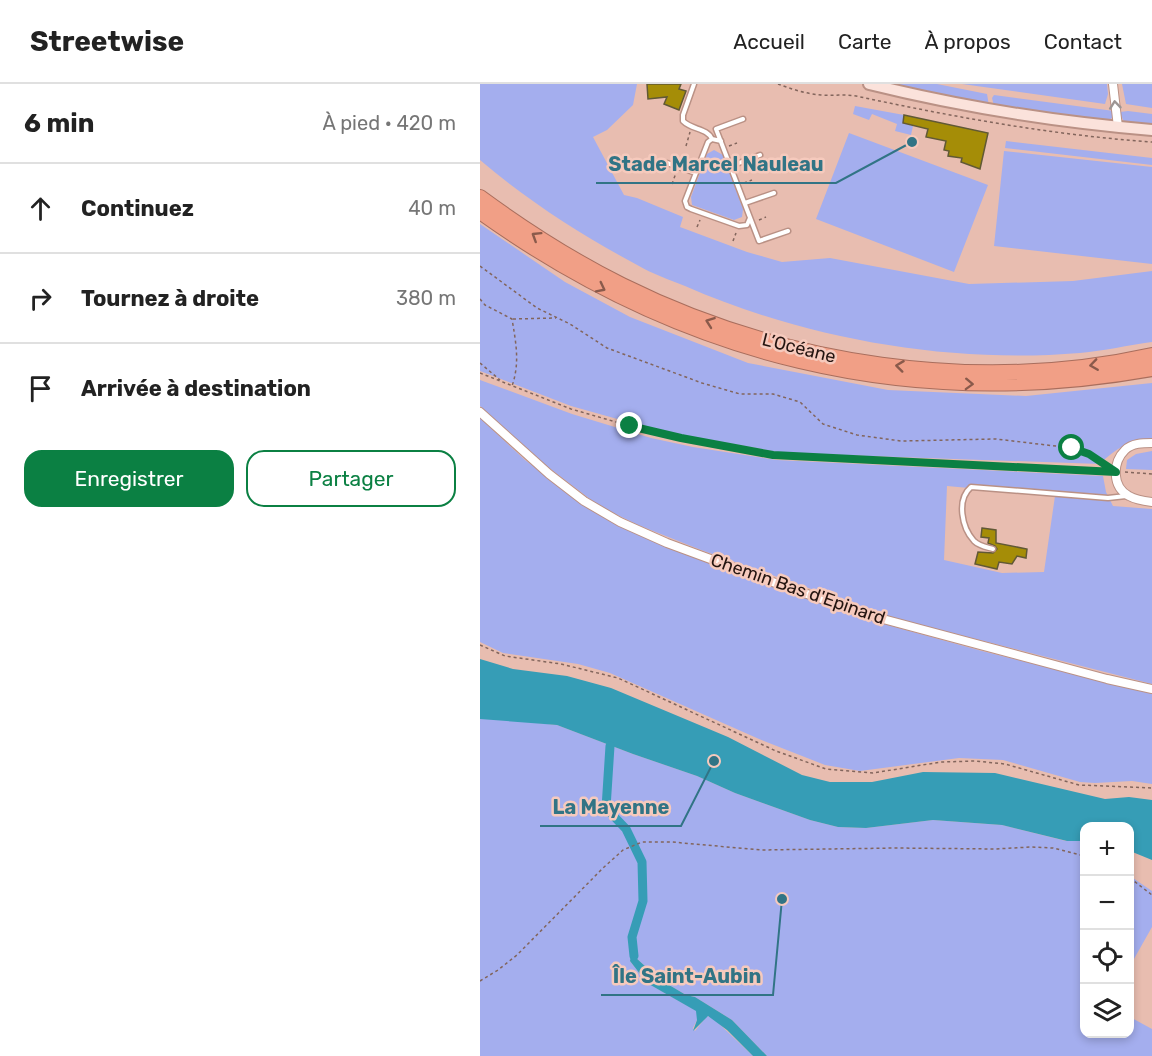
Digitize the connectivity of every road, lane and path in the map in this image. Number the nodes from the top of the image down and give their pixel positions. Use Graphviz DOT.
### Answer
graph roads {
  1 [pos="694,84"];
  2 [pos="778,84"];
  3 [pos="869,84"];
  4 [pos="1113,84"];
  5 [pos="744,118"];
  6 [pos="692,127"];
  7 [pos="1118,127"];
  8 [pos="1152,130"];
  9 [pos="712,140"];
  10 [pos="721,141"];
  11 [pos="1152,142"];
  12 [pos="737,143"];
  13 [pos="686,146"];
  14 [pos="724,148"];
  15 [pos="760,155"];
  16 [pos="668,162"];
  17 [pos="678,166"];
  18 [pos="731,166"];
  19 [pos="696,173"];
  20 [pos="752,180"];
  21 [pos="672,184"];
  22 [pos="738,185"];
  23 [pos="774,193"];
  24 [pos="480,197"];
  25 [pos="745,204"];
  26 [pos="480,212"];
  27 [pos="702,213"];
  28 [pos="766,217"];
  29 [pos="751,220"];
  30 [pos="738,226"];
  31 [pos="697,227"];
  32 [pos="788,231"];
  33 [pos="733,241"];
  34 [pos="480,266"];
  35 [pos="480,299"];
  36 [pos="556,318"];
  37 [pos="512,319"];
  38 [pos="1152,355"];
  39 [pos="480,363"];
  40 [pos="1152,369"];
  41 [pos="480,373"];
  42 [pos="503,382"];
  43 [pos="512,386"];
  44 [pos="480,412"];
  45 [pos="1152,443"];
  46 [pos="1116,472"];
  47 [pos="1152,474"];
  48 [pos="1128,496"];
  49 [pos="1152,502"];
  50 [pos="993,549"];
  51 [pos="480,645"];
  52 [pos="1152,689"];
  53 [pos="1152,788"];
  54 [pos="1080,855"];
  55 [pos="1134,881"];
  56 [pos="1152,895"];
  57 [pos="480,981"];
  1 -- 6 [label="lane"];
  2 -- 11 [label="path"];
  3 -- 7 [label="street"];
  7 -- 4 [label="street, one-way"];
  5 -- 10 [label="lane"];
  6 -- 9 [label="lane"];
  6 -- 13 [label="path"];
  7 -- 8 [label="street"];
  9 -- 10 [label="lane"];
  9 -- 19 [label="lane"];
  10 -- 14 [label="lane"];
  12 -- 14 [label="path"];
  14 -- 18 [label="lane"];
  15 -- 18 [label="lane"];
  16 -- 17 [label="lane"];
  17 -- 19 [label="lane"];
  17 -- 21 [label="path"];
  18 -- 22 [label="lane"];
  19 -- 27 [label="lane"];
  20 -- 22 [label="path"];
  22 -- 25 [label="lane"];
  23 -- 25 [label="lane"];
  38 -- 24 [label="highway, L’Océane, one-way"];
  25 -- 29 [label="lane"];
  26 -- 40 [label="highway, L’Océane, one-way"];
  27 -- 30 [label="lane"];
  27 -- 31 [label="path"];
  28 -- 29 [label="path"];
  29 -- 30 [label="lane"];
  29 -- 32 [label="lane"];
  30 -- 33 [label="path"];
  34 -- 36 [label="path"];
  35 -- 37 [label="path"];
  36 -- 37 [label="path"];
  36 -- 46 [label="path"];
  37 -- 43 [label="path"];
  39 -- 42 [label="path"];
  41 -- 42 [label="path"];
  42 -- 43 [label="path"];
  43 -- 46 [label="path"];
  44 -- 52 [label="street, Chemin Bas d'Epinard"];
  45 -- 46 [label="street"];
  46 -- 47 [label="path"];
  46 -- 48 [label="street"];
  48 -- 49 [label="street"];
  48 -- 50 [label="lane"];
  51 -- 53 [label="path"];
  54 -- 57 [label="path"];
  55 -- 56 [label="path"];
}
